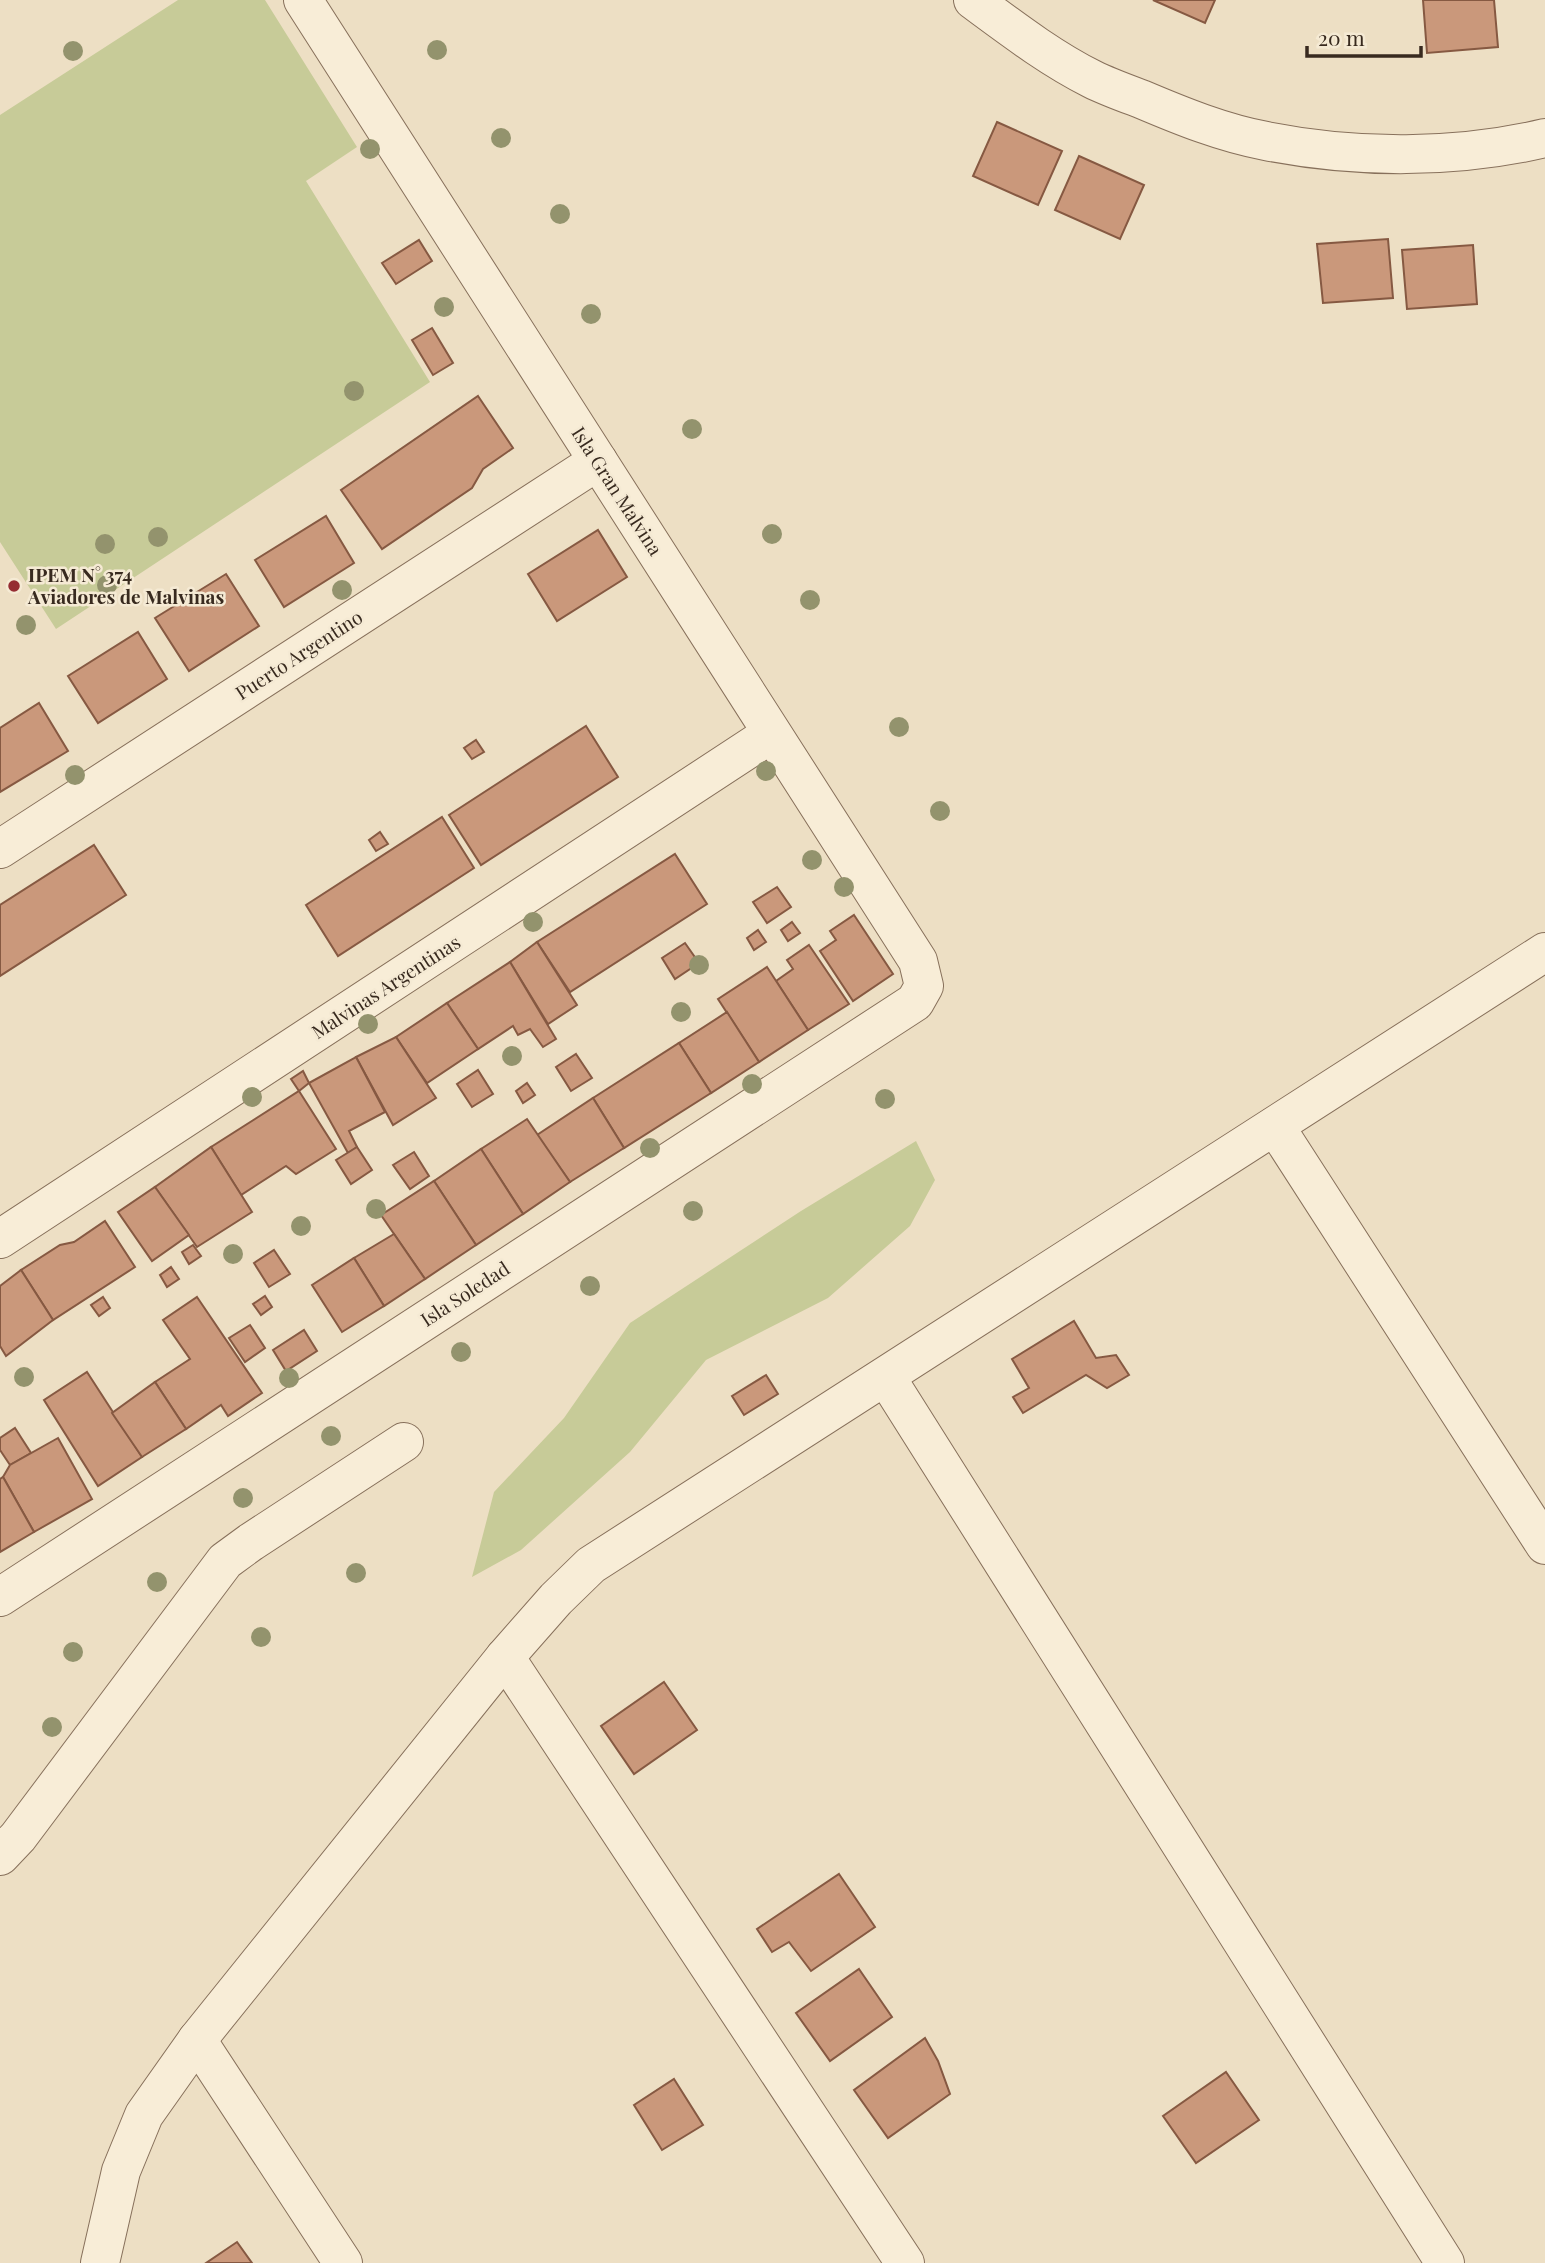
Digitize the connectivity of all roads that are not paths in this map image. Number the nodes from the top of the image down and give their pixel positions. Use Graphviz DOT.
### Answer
graph roads {
  1 [pos="303,0"];
  2 [pos="973,0"];
  3 [pos="1545,138"];
  4 [pos="598,461"];
  5 [pos="771,734"];
  6 [pos="0,849"];
  7 [pos="1545,952"];
  8 [pos="924,986"];
  9 [pos="1275,1126"];
  10 [pos="0,1239"];
  11 [pos="886,1377"];
  12 [pos="404,1442"];
  13 [pos="1545,1545"];
  14 [pos="0,1597"];
  15 [pos="505,1657"];
  16 [pos="0,1856"];
  17 [pos="197,2040"];
  18 [pos="100,2263"];
  19 [pos="343,2263"];
  20 [pos="905,2263"];
  21 [pos="1445,2263"];
  1 -- 4 [label="street, Isla Gran Malvina"];
  2 -- 3 [label="street"];
  4 -- 5 [label="street, Isla Gran Malvina"];
  4 -- 6 [label="street, Puerto Argentino"];
  5 -- 8 [label="street, Isla Gran Malvina"];
  5 -- 10 [label="street, Malvinas Argentinas"];
  7 -- 9 [label="street"];
  8 -- 14 [label="street, Isla Soledad"];
  9 -- 11 [label="street"];
  9 -- 13 [label="street"];
  11 -- 15 [label="street"];
  11 -- 21 [label="street"];
  12 -- 16 [label="street"];
  15 -- 17 [label="street"];
  15 -- 20 [label="street"];
  17 -- 18 [label="street"];
  17 -- 19 [label="street"];
}
